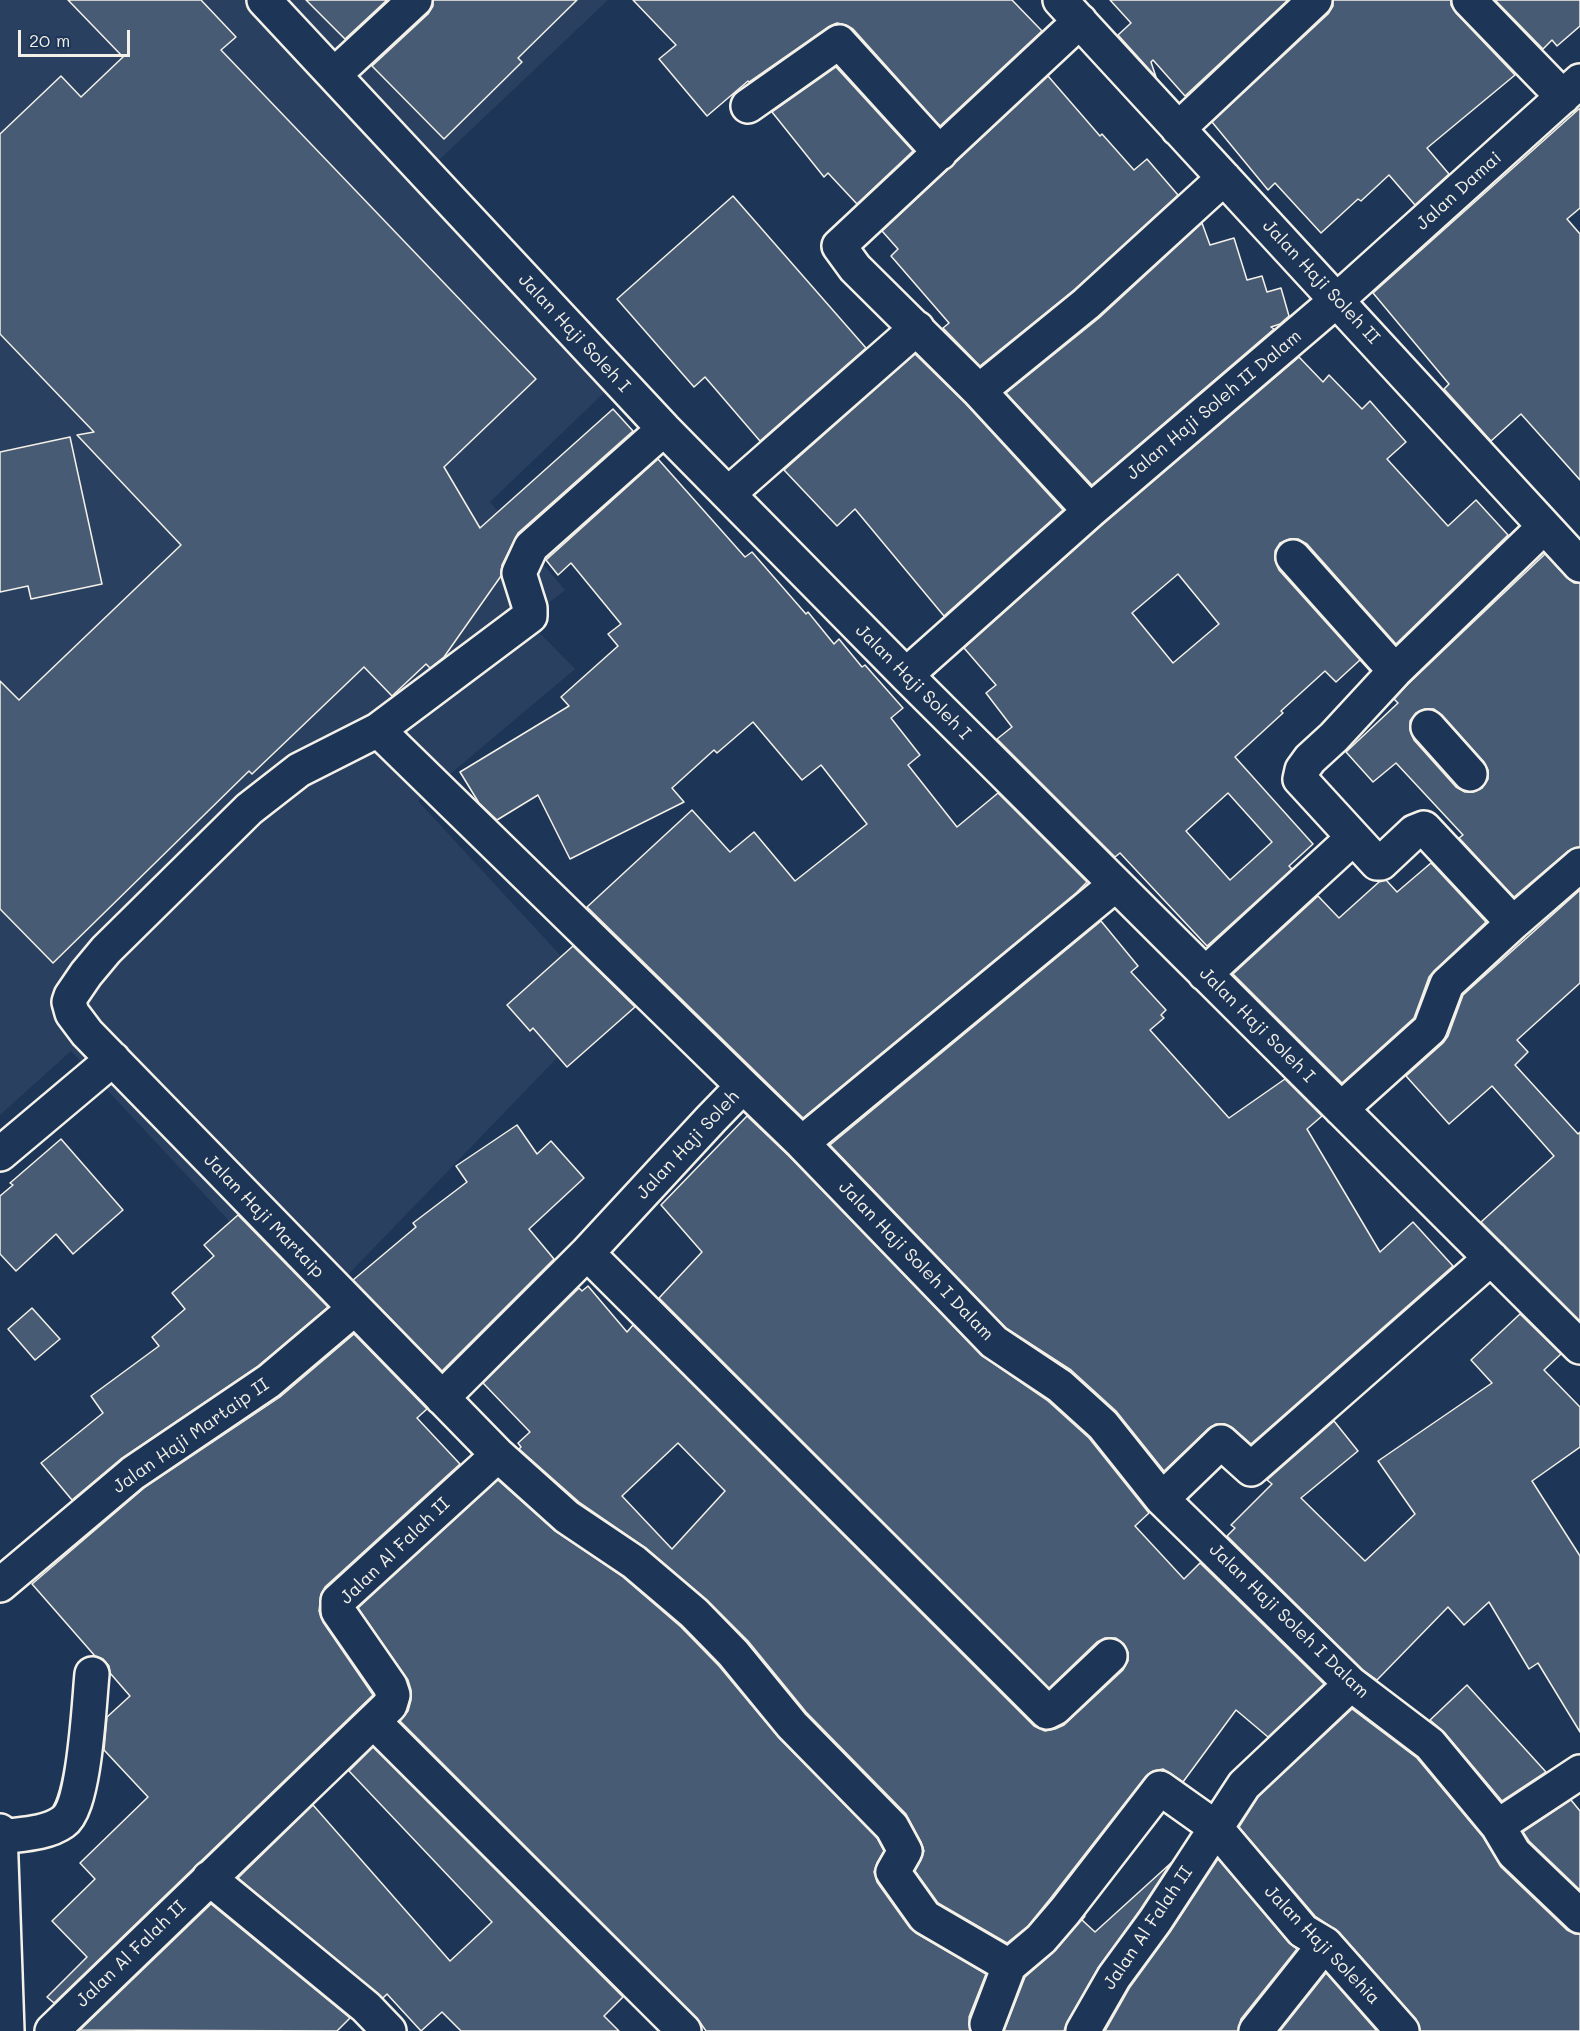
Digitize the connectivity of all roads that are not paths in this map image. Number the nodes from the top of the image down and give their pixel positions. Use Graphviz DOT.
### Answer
graph roads {
  1 [pos="264,0"];
  2 [pos="415,0"];
  3 [pos="1315,0"];
  4 [pos="1468,0"];
  5 [pos="1070,10"];
  6 [pos="334,75"];
  7 [pos="1572,89"];
  8 [pos="748,106"];
  9 [pos="1178,129"];
  10 [pos="940,153"];
  11 [pos="1224,178"];
  12 [pos="1337,300"];
  13 [pos="916,328"];
  14 [pos="980,391"];
  15 [pos="664,429"];
  16 [pos="728,494"];
  17 [pos="1090,511"];
  18 [pos="1544,527"];
  19 [pos="1293,557"];
  20 [pos="1580,565"];
  21 [pos="1395,671"];
  22 [pos="906,675"];
  23 [pos="1428,727"];
  24 [pos="378,730"];
  25 [pos="1470,774"];
  26 [pos="1353,838"];
  27 [pos="1580,865"];
  28 [pos="1115,885"];
  29 [pos="1513,923"];
  30 [pos="1205,974"];
  31 [pos="113,1059"];
  32 [pos="743,1086"];
  33 [pos="1341,1109"];
  34 [pos="802,1143"];
  35 [pos="0,1154"];
  36 [pos="587,1253"];
  37 [pos="1491,1258"];
  38 [pos="354,1310"];
  39 [pos="1580,1347"];
  40 [pos="442,1398"];
  41 [pos="498,1455"];
  42 [pos="1162,1499"];
  43 [pos="0,1585"];
  44 [pos="1110,1656"];
  45 [pos="92,1674"];
  46 [pos="1351,1684"];
  47 [pos="374,1722"];
  48 [pos="1580,1772"];
  49 [pos="1498,1826"];
  50 [pos="1215,1827"];
  51 [pos="0,1830"];
  52 [pos="0,1837"];
  53 [pos="209,1878"];
  54 [pos="1580,1916"];
  55 [pos="1325,1944"];
  56 [pos="1009,1966"];
  57 [pos="987,2024"];
  58 [pos="7,2031"];
  59 [pos="52,2031"];
  60 [pos="389,2031"];
  61 [pos="684,2031"];
  62 [pos="1083,2031"];
  63 [pos="1256,2031"];
  64 [pos="1402,2031"];
  1 -- 6 [label="street, Jalan Haji Soleh I"];
  2 -- 6 [label="street"];
  3 -- 9 [label="street"];
  4 -- 7 [label="street"];
  5 -- 9 [label="street, Jalan Haji Soleh II"];
  5 -- 10 [label="street"];
  6 -- 15 [label="street, Jalan Haji Soleh I"];
  7 -- 12 [label="street, Jalan Damai"];
  8 -- 10 [label="street"];
  9 -- 11 [label="street, Jalan Haji Soleh II"];
  10 -- 13 [label="street"];
  11 -- 12 [label="street, Jalan Haji Soleh II"];
  11 -- 14 [label="street"];
  12 -- 17 [label="street, Jalan Haji Soleh II Dalam"];
  12 -- 18 [label="street, Jalan Haji Soleh II"];
  13 -- 14 [label="street"];
  13 -- 16 [label="street"];
  14 -- 17 [label="street"];
  15 -- 16 [label="street, Jalan Haji Soleh I"];
  15 -- 24 [label="street"];
  16 -- 22 [label="street, Jalan Haji Soleh I"];
  17 -- 22 [label="street, Jalan Haji Soleh II Dalam"];
  18 -- 20 [label="street, Jalan Haji Soleh II"];
  18 -- 21 [label="street"];
  19 -- 21 [label="street"];
  21 -- 26 [label="street"];
  22 -- 28 [label="street, Jalan Haji Soleh I"];
  23 -- 25 [label="street"];
  24 -- 31 [label="street, Jalan Haji Martaip"];
  24 -- 32 [label="street"];
  26 -- 29 [label="street"];
  26 -- 30 [label="street"];
  27 -- 29 [label="street"];
  28 -- 30 [label="street, Jalan Haji Soleh I"];
  28 -- 34 [label="street"];
  29 -- 33 [label="street"];
  30 -- 33 [label="street, Jalan Haji Soleh I"];
  31 -- 35 [label="street"];
  31 -- 38 [label="street, Jalan Haji Martaip"];
  32 -- 34 [label="street, Jalan Haji Soleh"];
  32 -- 36 [label="street, Jalan Haji Soleh"];
  33 -- 37 [label="street, Jalan Haji Soleh I"];
  34 -- 42 [label="street, Jalan Haji Soleh I Dalam"];
  36 -- 40 [label="street, Jalan Haji Soleh"];
  36 -- 44 [label="street"];
  37 -- 39 [label="street, Jalan Haji Soleh I"];
  37 -- 42 [label="street"];
  38 -- 40 [label="street, Jalan Haji Martaip"];
  38 -- 43 [label="street, Jalan Haji Martaip II"];
  40 -- 41 [label="street"];
  41 -- 47 [label="street, Jalan Al Falah II"];
  41 -- 56 [label="street"];
  42 -- 46 [label="street, Jalan Haji Soleh I Dalam"];
  45 -- 52 [label="street"];
  46 -- 49 [label="street, Jalan Haji Soleh I Dalam"];
  46 -- 50 [label="street, Jalan Al Falah II"];
  47 -- 53 [label="street, Jalan Al Falah II"];
  47 -- 61 [label="street"];
  48 -- 49 [label="street"];
  49 -- 54 [label="street, Jalan Haji Soleh I Dalam"];
  50 -- 55 [label="street, Jalan Haji Solehia"];
  50 -- 56 [label="street, Jalan Haji Solehia"];
  50 -- 62 [label="street, Jalan Al Falah II"];
  51 -- 52 [label="street"];
  52 -- 58 [label="street"];
  53 -- 59 [label="street, Jalan Al Falah II"];
  53 -- 60 [label="street"];
  55 -- 63 [label="street"];
  55 -- 64 [label="street, Jalan Haji Solehia"];
  56 -- 57 [label="street"];
}
